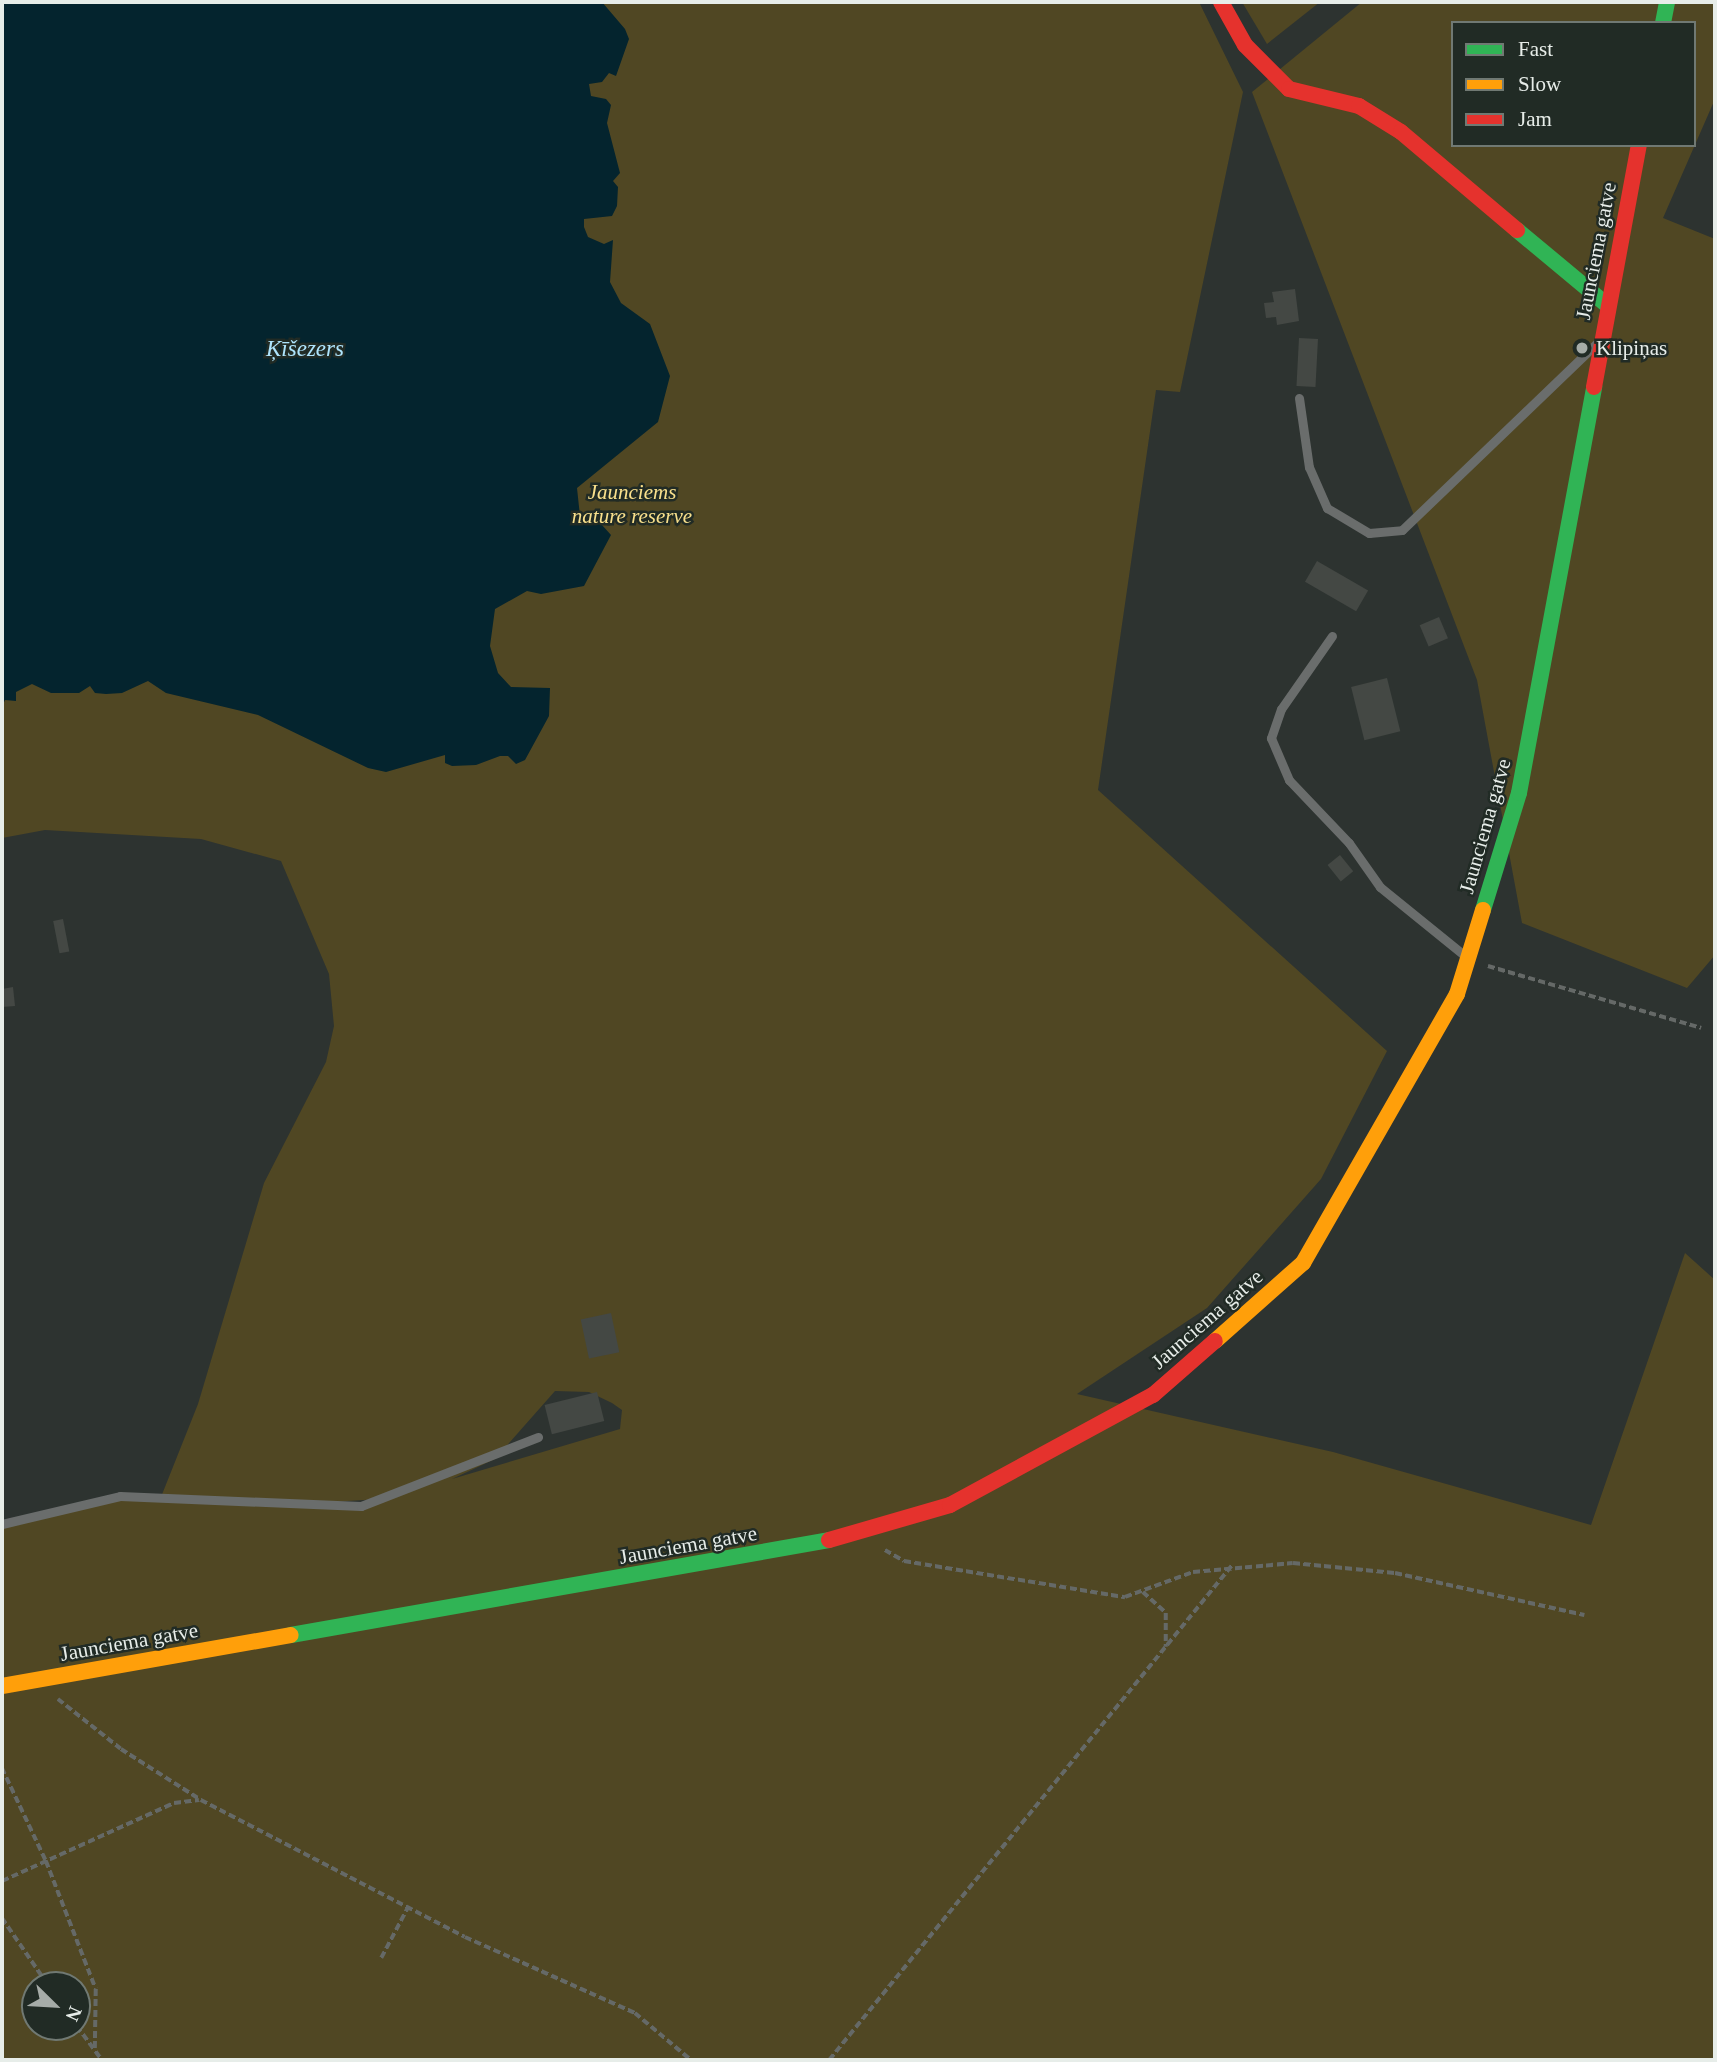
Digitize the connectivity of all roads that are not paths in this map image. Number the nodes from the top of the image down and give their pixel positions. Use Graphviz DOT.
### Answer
graph roads {
  1 [pos="1221,2"];
  2 [pos="1667,2"];
  3 [pos="1663,21"];
  4 [pos="1639,147"];
  5 [pos="1607,305"];
  6 [pos="1600,339"];
  7 [pos="1299,398"];
  8 [pos="1332,635"];
  9 [pos="1467,960"];
  10 [pos="538,1437"];
  11 [pos="2,1524"];
  12 [pos="2,1686"];
  1 -- 5 [label="main road"];
  2 -- 3 [label="main road"];
  4 -- 5 [label="main road, Jaunciema gatve"];
  5 -- 6 [label="main road, Jaunciema gatve"];
  6 -- 7 [label="lane"];
  6 -- 9 [label="main road, Jaunciema gatve"];
  8 -- 9 [label="lane"];
  9 -- 12 [label="main road, Jaunciema gatve"];
  10 -- 11 [label="lane"];
}
